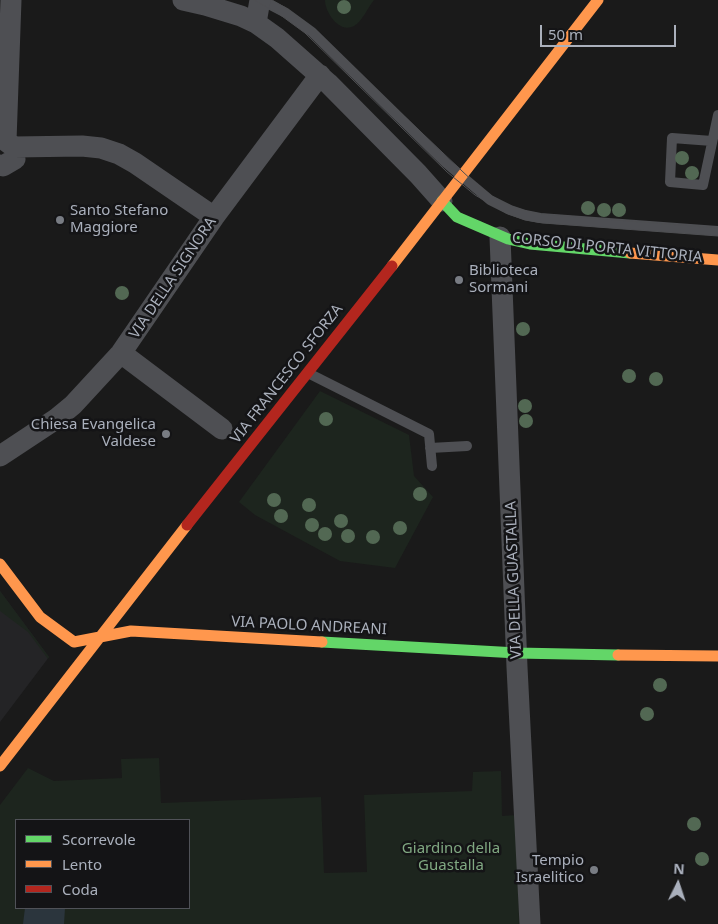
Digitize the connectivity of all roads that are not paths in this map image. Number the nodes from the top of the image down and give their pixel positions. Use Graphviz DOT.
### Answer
graph roads {
  1 [pos="11,0"];
  2 [pos="183,0"];
  3 [pos="261,0"];
  4 [pos="598,0"];
  5 [pos="256,23"];
  6 [pos="320,75"];
  7 [pos="718,115"];
  8 [pos="712,141"];
  9 [pos="10,157"];
  10 [pos="461,177"];
  11 [pos="442,201"];
  12 [pos="214,217"];
  13 [pos="718,231"];
  14 [pos="500,236"];
  15 [pos="718,260"];
  16 [pos="122,353"];
  17 [pos="308,372"];
  18 [pos="222,429"];
  19 [pos="467,446"];
  20 [pos="430,448"];
  21 [pos="0,456"];
  22 [pos="432,466"];
  23 [pos="0,564"];
  24 [pos="101,637"];
  25 [pos="517,653"];
  26 [pos="718,656"];
  27 [pos="0,766"];
  28 [pos="530,924"];
  1 -- 9 [label="street"];
  2 -- 5 [label="street, CORSO DI PORTA VITTORIA"];
  3 -- 5 [label="street"];
  3 -- 10 [label="lane, CORSO DI PORTA VITTORIA"];
  4 -- 10 [label="street, VIA FRANCESCO SFORZA"];
  5 -- 6 [label="street, CORSO DI PORTA VITTORIA"];
  6 -- 11 [label="street, CORSO DI PORTA VITTORIA"];
  6 -- 12 [label="street, VIA DELLA SIGNORA"];
  7 -- 8 [label="lane"];
  8 -- 8 [label="lane"];
  9 -- 12 [label="street"];
  10 -- 11 [label="street, VIA FRANCESCO SFORZA"];
  10 -- 13 [label="lane, CORSO DI PORTA VITTORIA"];
  11 -- 14 [label="street, CORSO DI PORTA VITTORIA"];
  11 -- 17 [label="street, VIA FRANCESCO SFORZA"];
  12 -- 16 [label="street, VIA DELLA SIGNORA"];
  14 -- 15 [label="street, CORSO DI PORTA VITTORIA"];
  14 -- 25 [label="street, VIA DELLA GUASTALLA"];
  16 -- 18 [label="street"];
  16 -- 21 [label="street, VIA DELLA SIGNORA"];
  17 -- 20 [label="lane"];
  17 -- 24 [label="street, VIA FRANCESCO SFORZA"];
  19 -- 20 [label="lane"];
  20 -- 22 [label="lane"];
  23 -- 24 [label="street, VIA PAOLO ANDREANI"];
  24 -- 25 [label="street, VIA PAOLO ANDREANI"];
  24 -- 27 [label="street, VIA FRANCESCO SFORZA"];
  25 -- 26 [label="street, VIA PAOLO ANDREANI"];
  25 -- 28 [label="street, VIA DELLA GUASTALLA"];
}
